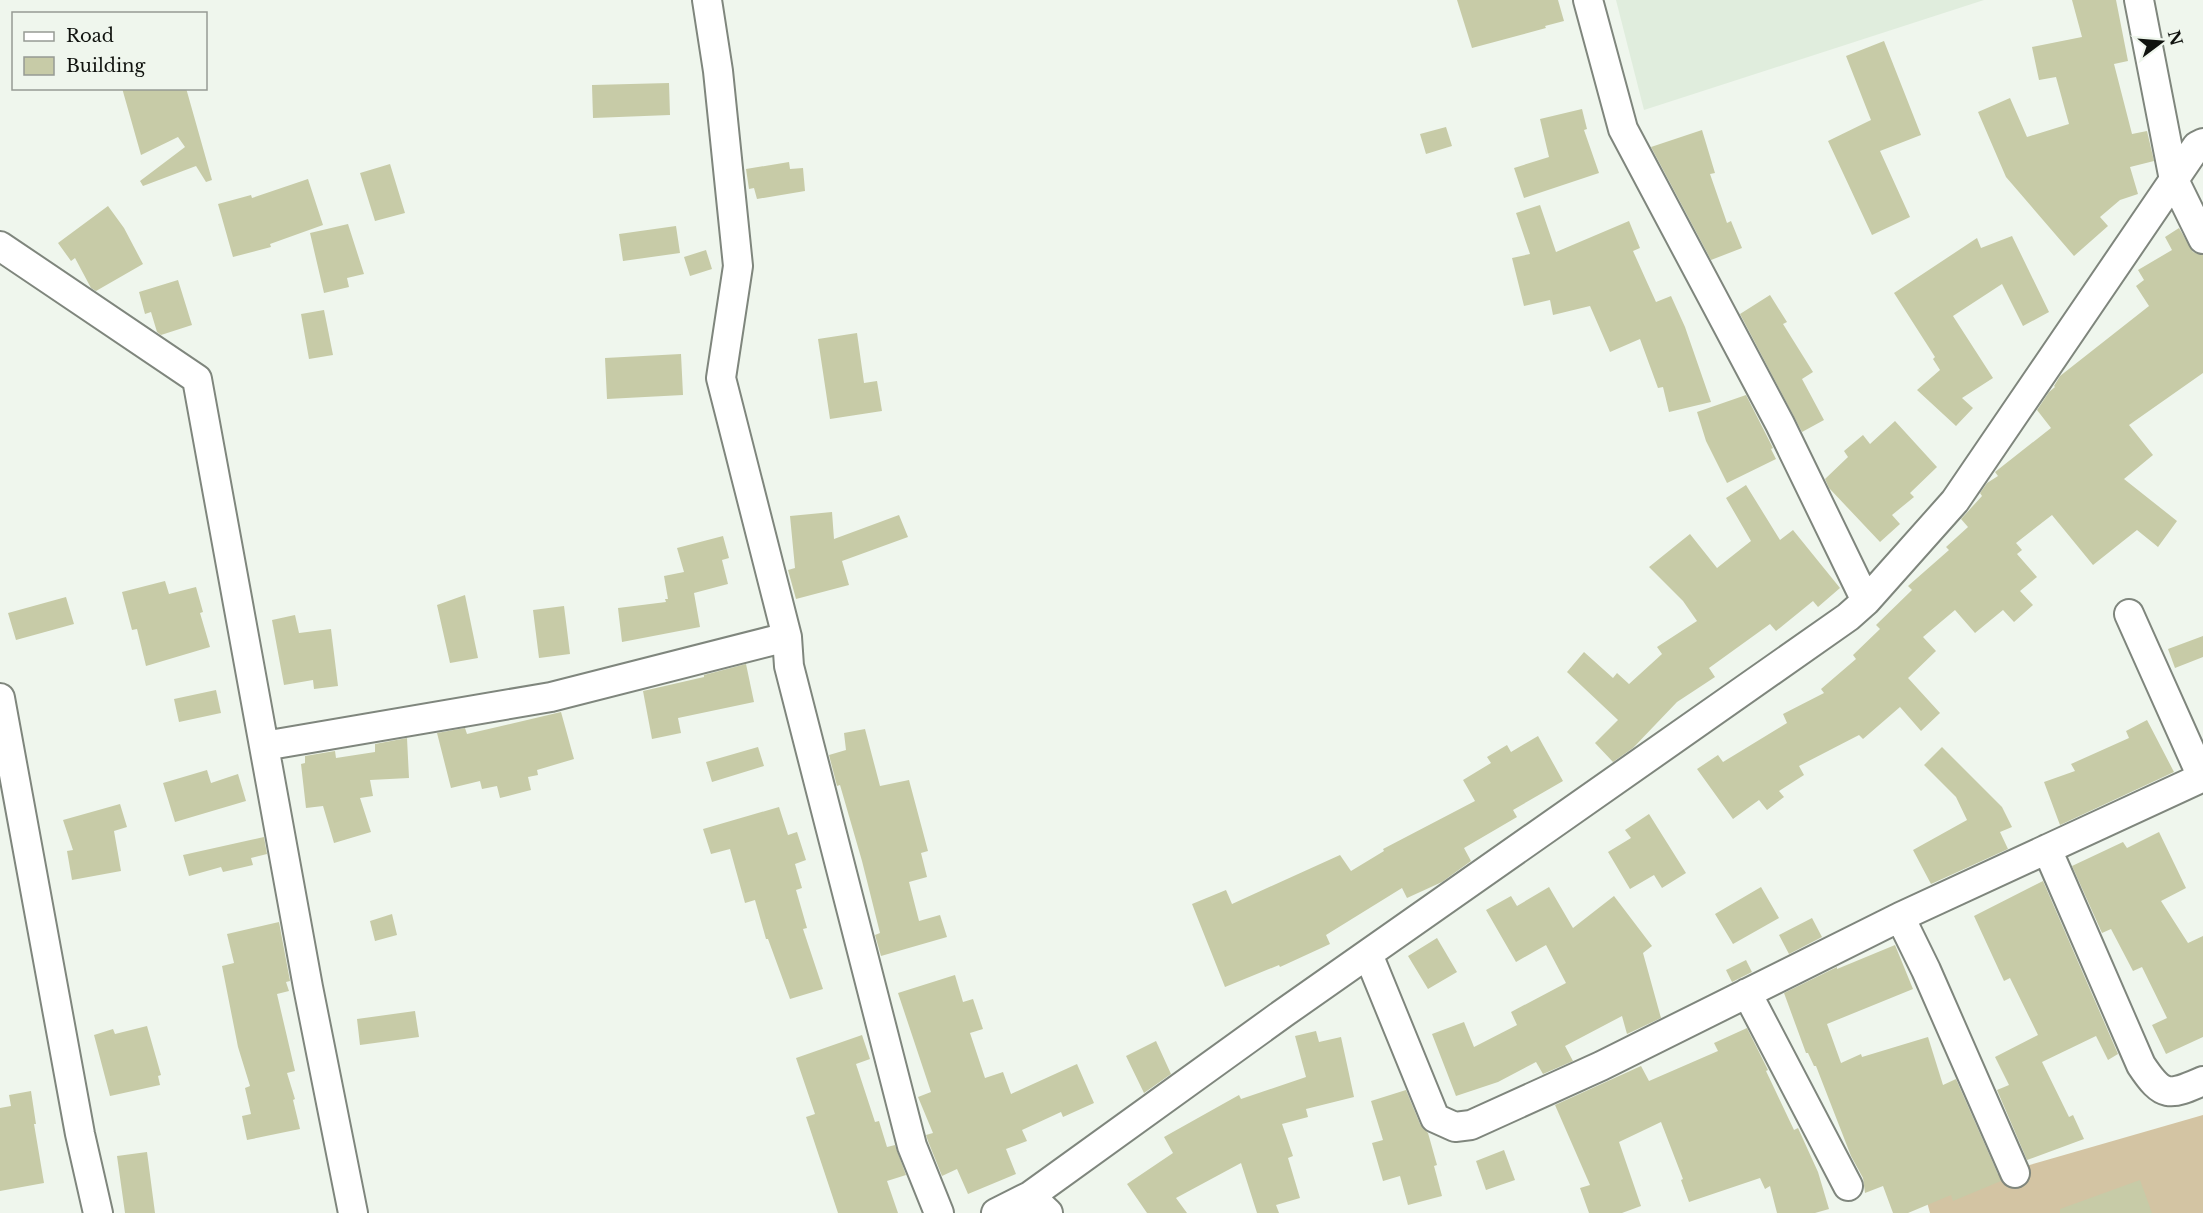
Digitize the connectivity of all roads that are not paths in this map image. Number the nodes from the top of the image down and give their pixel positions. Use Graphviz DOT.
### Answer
graph roads {
  1 [pos="706,0"];
  2 [pos="1588,0"];
  3 [pos="2139,0"];
  4 [pos="2203,143"];
  5 [pos="2174,180"];
  6 [pos="2203,239"];
  7 [pos="0,246"];
  8 [pos="1866,601"];
  9 [pos="2129,614"];
  10 [pos="788,637"];
  11 [pos="0,698"];
  12 [pos="264,746"];
  13 [pos="2202,777"];
  14 [pos="2047,849"];
  15 [pos="1900,917"];
  16 [pos="1368,954"];
  17 [pos="1748,993"];
  18 [pos="2203,1082"];
  19 [pos="2015,1173"];
  20 [pos="1848,1186"];
  21 [pos="1039,1204"];
  22 [pos="98,1213"];
  23 [pos="353,1213"];
  24 [pos="939,1213"];
  25 [pos="996,1213"];
  1 -- 10 [label="street"];
  2 -- 8 [label="street"];
  3 -- 5 [label="street"];
  4 -- 5 [label="street"];
  5 -- 6 [label="street"];
  5 -- 8 [label="street"];
  7 -- 12 [label="street"];
  8 -- 16 [label="street"];
  9 -- 13 [label="street"];
  10 -- 12 [label="street"];
  10 -- 24 [label="street"];
  11 -- 22 [label="street"];
  12 -- 23 [label="street"];
  13 -- 14 [label="street"];
  14 -- 15 [label="street"];
  14 -- 18 [label="street"];
  15 -- 17 [label="street"];
  15 -- 19 [label="street"];
  16 -- 17 [label="street"];
  16 -- 21 [label="street"];
  17 -- 20 [label="street"];
  21 -- 25 [label="street"];
}
